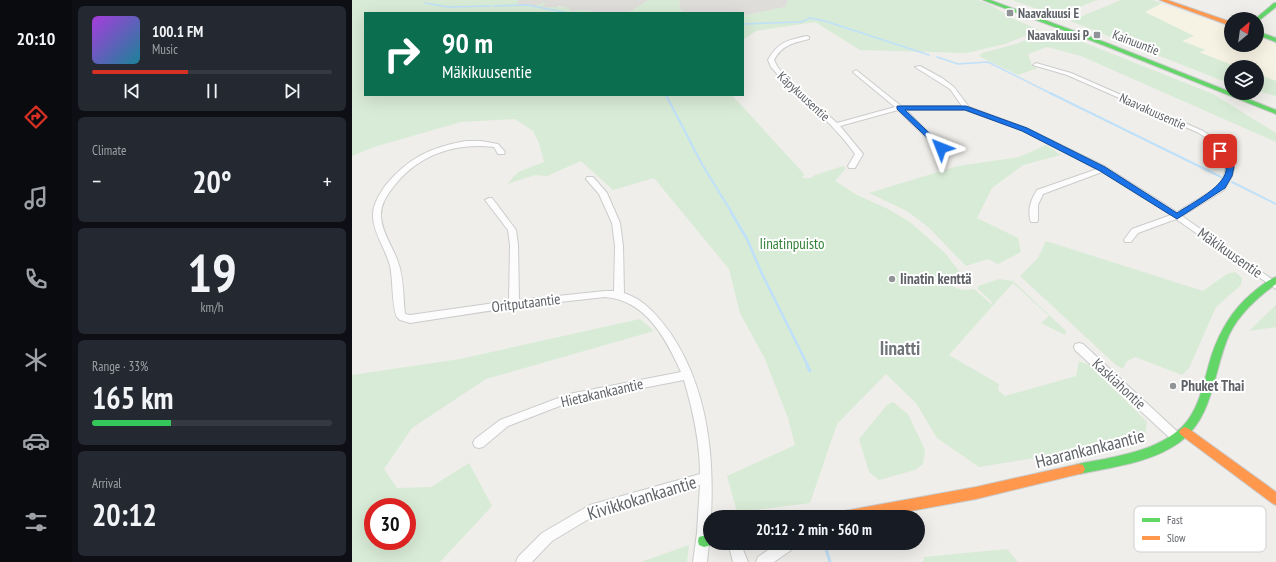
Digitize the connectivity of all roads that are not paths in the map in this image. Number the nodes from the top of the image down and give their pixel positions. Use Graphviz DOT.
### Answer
graph roads {
  1 [pos="984,0"];
  2 [pos="992,0"];
  3 [pos="1162,0"];
  4 [pos="1172,2"];
  5 [pos="1276,4"];
  6 [pos="1264,15"];
  7 [pos="1224,21"];
  8 [pos="1264,36"];
  9 [pos="807,38"];
  10 [pos="1276,40"];
  11 [pos="1036,65"];
  12 [pos="918,67"];
  13 [pos="856,72"];
  14 [pos="1186,74"];
  15 [pos="1224,86"];
  16 [pos="1264,98"];
  17 [pos="1258,100"];
  18 [pos="1276,102"];
  19 [pos="1276,107"];
  20 [pos="899,108"];
  21 [pos="966,108"];
  22 [pos="1276,112"];
  23 [pos="1276,122"];
  24 [pos="836,125"];
  25 [pos="501,152"];
  26 [pos="939,154"];
  27 [pos="852,166"];
  28 [pos="1103,169"];
  29 [pos="590,179"];
  30 [pos="489,200"];
  31 [pos="1177,216"];
  32 [pos="1034,220"];
  33 [pos="1128,240"];
  34 [pos="1274,283"];
  35 [pos="619,294"];
  36 [pos="514,304"];
  37 [pos="1079,347"];
  38 [pos="688,375"];
  39 [pos="1181,435"];
  40 [pos="479,443"];
  41 [pos="706,478"];
  42 [pos="1276,499"];
  43 [pos="707,510"];
  44 [pos="882,510"];
  45 [pos="704,550"];
  46 [pos="736,550"];
  47 [pos="779,550"];
  48 [pos="523,562"];
  49 [pos="700,562"];
  50 [pos="741,562"];
  51 [pos="763,562"];
  1 -- 14 [label="main road, Kainuuntie"];
  2 -- 14 [label="main road, Kainuuntie"];
  3 -- 4 [label="main road"];
  4 -- 7 [label="main road"];
  5 -- 6 [label="main road"];
  8 -- 10 [label="main road"];
  9 -- 24 [label="street, Käpykuusentie"];
  11 -- 31 [label="street, Naavakuusentie"];
  12 -- 21 [label="street"];
  13 -- 20 [label="street"];
  14 -- 15 [label="main road, Kainuuntie"];
  14 -- 22 [label="main road, Kainuuntie"];
  14 -- 23 [label="main road"];
  16 -- 18 [label="main road"];
  17 -- 19 [label="main road"];
  20 -- 21 [label="street, Mäkikuusentie"];
  20 -- 24 [label="street, Mäkikuusentie"];
  20 -- 26 [label="street"];
  21 -- 28 [label="street, Mäkikuusentie"];
  24 -- 27 [label="street, Käpykuusentie"];
  25 -- 36 [label="street, Oritputaantie"];
  28 -- 31 [label="street, Mäkikuusentie"];
  28 -- 32 [label="street"];
  29 -- 35 [label="street"];
  30 -- 36 [label="street"];
  31 -- 33 [label="street, Naavakuusentie"];
  31 -- 34 [label="street, Mäkikuusentie"];
  34 -- 39 [label="main road, Haarankankaantie"];
  35 -- 36 [label="street, Oritputaantie"];
  35 -- 38 [label="street, Oritputaantie"];
  37 -- 39 [label="street, Kaskiahontie"];
  38 -- 40 [label="street, Hietakankaantie"];
  38 -- 41 [label="street, Oritputaantie"];
  39 -- 42 [label="main road, Kaskiahontie"];
  39 -- 44 [label="main road, Haarankankaantie"];
  41 -- 43 [label="street, Oritputaantie"];
  41 -- 48 [label="street, Kivikkokankaantie"];
  45 -- 49 [label="street, Oritputaantie"];
  46 -- 50 [label="street"];
  47 -- 51 [label="street"];
}
